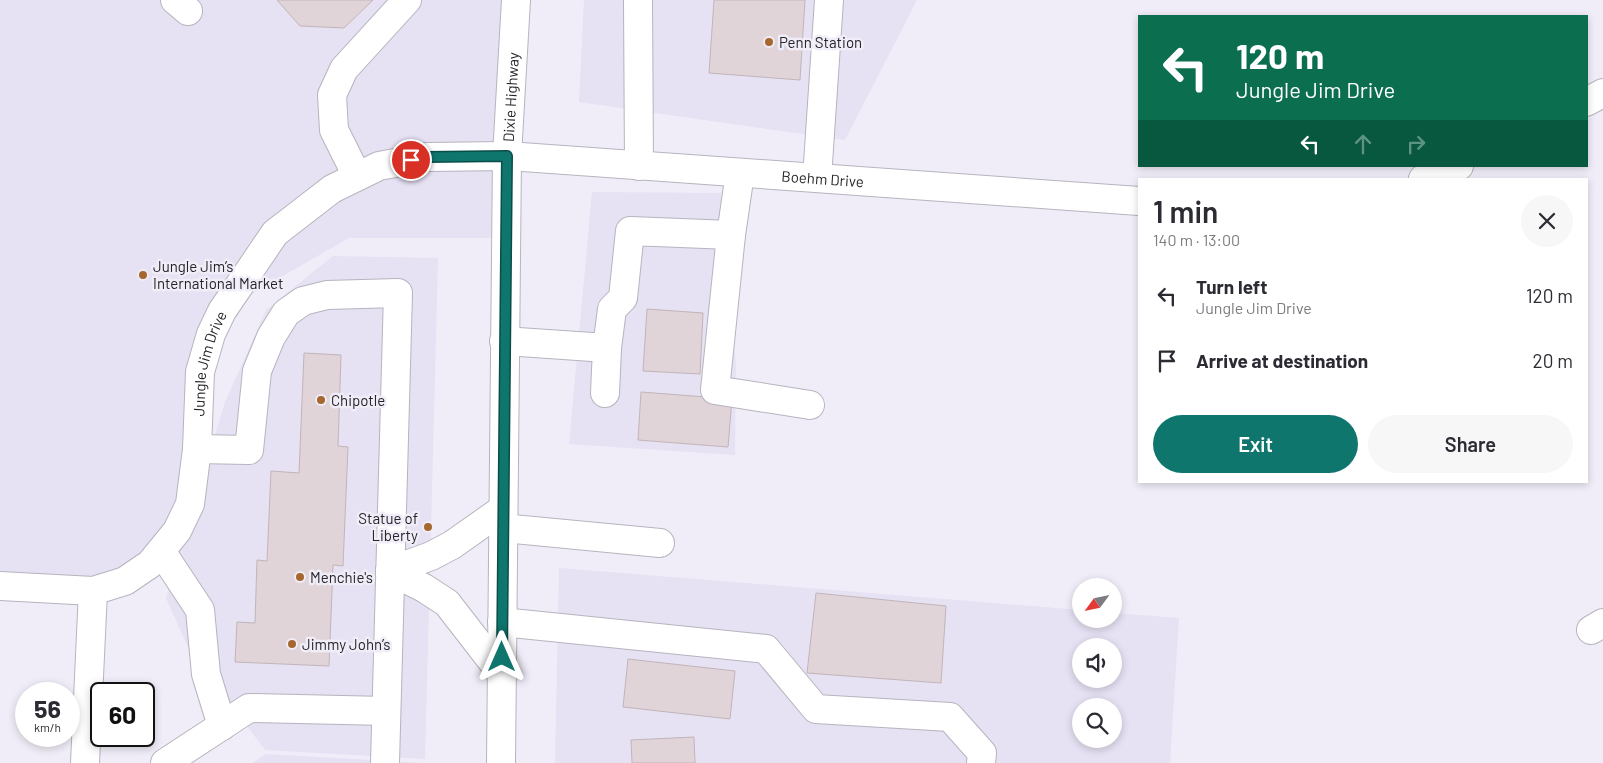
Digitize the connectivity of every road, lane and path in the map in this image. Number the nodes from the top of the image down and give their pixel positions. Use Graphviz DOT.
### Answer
graph roads {
  1 [pos="407,0"];
  2 [pos="516,0"];
  3 [pos="638,0"];
  4 [pos="829,0"];
  5 [pos="1603,93"];
  6 [pos="1588,101"];
  7 [pos="507,156"];
  8 [pos="639,166"];
  9 [pos="1457,167"];
  10 [pos="740,173"];
  11 [pos="357,176"];
  12 [pos="817,178"];
  13 [pos="1426,178"];
  14 [pos="1138,201"];
  15 [pos="731,235"];
  16 [pos="504,341"];
  17 [pos="607,348"];
  18 [pos="606,393"];
  19 [pos="810,404"];
  20 [pos="197,449"];
  21 [pos="503,518"];
  22 [pos="660,543"];
  23 [pos="161,551"];
  24 [pos="390,571"];
  25 [pos="0,586"];
  26 [pos="92,591"];
  27 [pos="502,622"];
  28 [pos="502,674"];
  29 [pos="386,711"];
  30 [pos="222,726"];
  31 [pos="86,763"];
  32 [pos="165,763"];
  33 [pos="385,763"];
  34 [pos="501,763"];
  35 [pos="981,763"];
  1 -- 11 [label="street"];
  2 -- 7 [label="street, Dixie Highway"];
  3 -- 8 [label="street"];
  4 -- 12 [label="street"];
  5 -- 6 [label="street"];
  7 -- 8 [label="street, Boehm Drive"];
  7 -- 11 [label="street, Jungle Jim Drive"];
  7 -- 16 [label="street, Dixie Highway"];
  8 -- 10 [label="street, Boehm Drive"];
  9 -- 13 [label="street"];
  10 -- 12 [label="street, Boehm Drive"];
  10 -- 15 [label="street"];
  11 -- 20 [label="street, Jungle Jim Drive"];
  12 -- 14 [label="street, Boehm Drive"];
  15 -- 17 [label="street"];
  15 -- 19 [label="street"];
  16 -- 17 [label="street"];
  16 -- 21 [label="street, Dixie Highway"];
  17 -- 18 [label="street"];
  20 -- 23 [label="street, Jungle Jim Drive"];
  20 -- 24 [label="street"];
  21 -- 22 [label="street"];
  21 -- 24 [label="street"];
  21 -- 27 [label="street, Dixie Highway"];
  23 -- 26 [label="street, Jungle Jim Drive"];
  23 -- 30 [label="street"];
  24 -- 28 [label="street"];
  24 -- 29 [label="street"];
  25 -- 26 [label="street, Jungle Jim Drive"];
  26 -- 31 [label="street"];
  27 -- 28 [label="street, Dixie Highway"];
  27 -- 35 [label="street"];
  28 -- 34 [label="street, Dixie Highway"];
  29 -- 30 [label="street"];
  29 -- 33 [label="street"];
  30 -- 32 [label="street"];
}
